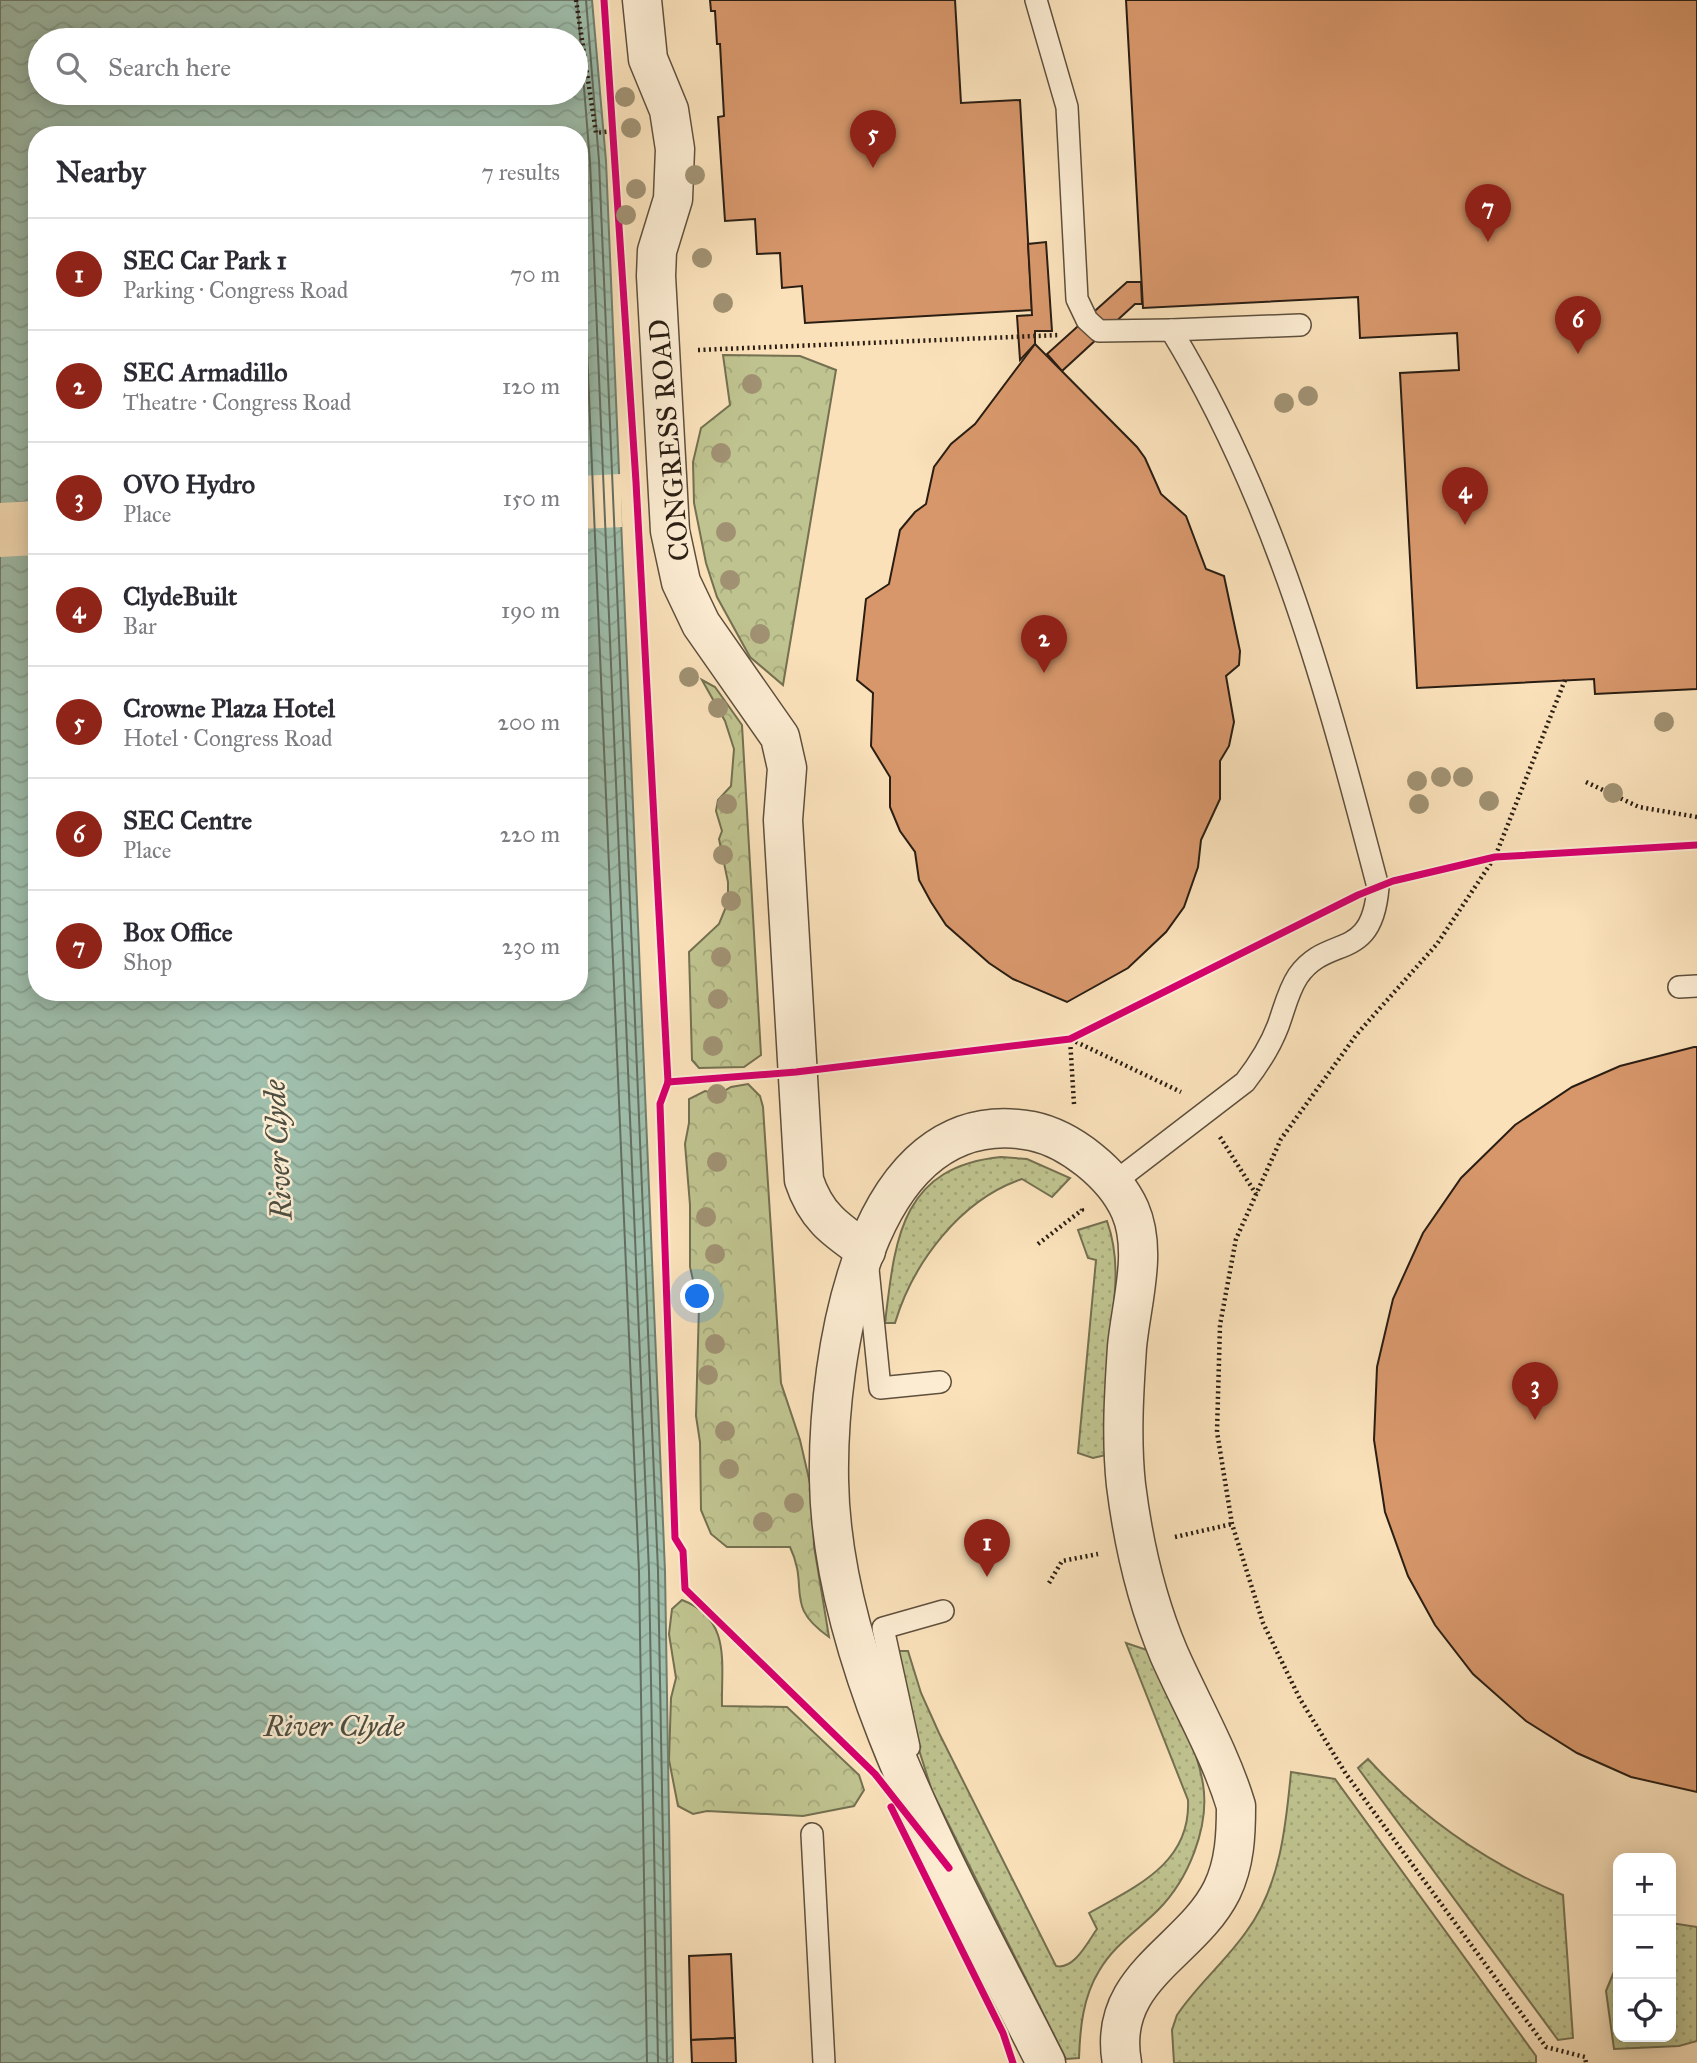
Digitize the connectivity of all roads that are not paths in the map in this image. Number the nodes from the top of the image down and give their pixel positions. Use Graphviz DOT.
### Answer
graph roads {
  1 [pos="642,0"];
  2 [pos="1036,0"];
  3 [pos="1300,325"];
  4 [pos="1171,330"];
  5 [pos="1112,1184"];
  6 [pos="866,1251"];
  7 [pos="940,1382"];
  8 [pos="943,1611"];
  9 [pos="922,1811"];
  10 [pos="812,1834"];
  11 [pos="824,2063"];
  12 [pos="1046,2063"];
  13 [pos="1122,2063"];
  1 -- 6 [label="street, CONGRESS ROAD"];
  2 -- 4 [label="lane"];
  3 -- 4 [label="lane"];
  4 -- 5 [label="lane"];
  5 -- 6 [label="street"];
  5 -- 13 [label="street"];
  6 -- 7 [label="lane"];
  6 -- 9 [label="street"];
  8 -- 9 [label="lane"];
  9 -- 12 [label="street"];
  10 -- 11 [label="lane"];
}
